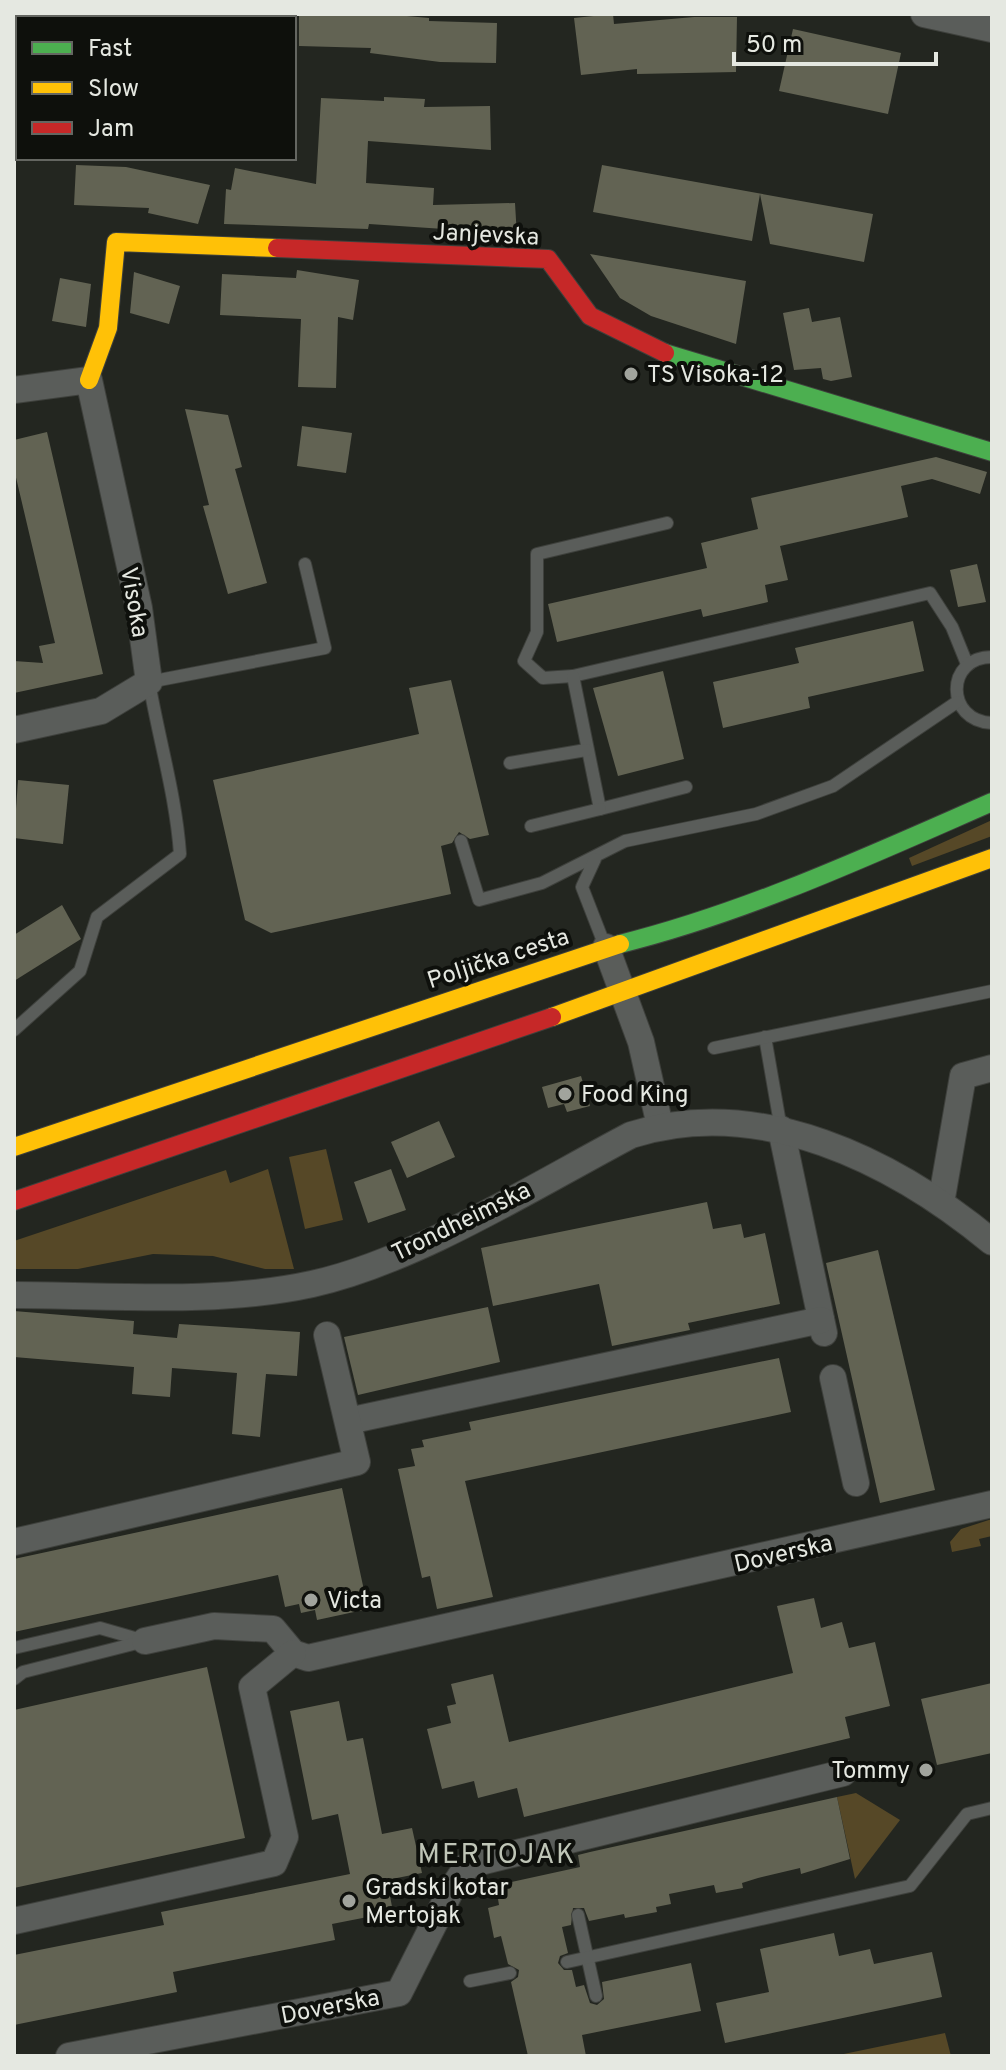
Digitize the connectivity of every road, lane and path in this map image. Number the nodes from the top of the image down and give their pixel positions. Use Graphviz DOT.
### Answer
graph roads {
  1 [pos="924,14"];
  2 [pos="951,17"];
  3 [pos="992,29"];
  4 [pos="89,380"];
  5 [pos="14,390"];
  6 [pos="992,452"];
  7 [pos="667,523"];
  8 [pos="305,564"];
  9 [pos="992,657"];
  10 [pos="967,664"];
  11 [pos="573,676"];
  12 [pos="149,682"];
  13 [pos="957,702"];
  14 [pos="992,723"];
  15 [pos="14,730"];
  16 [pos="586,750"];
  17 [pos="510,763"];
  18 [pos="686,787"];
  19 [pos="992,802"];
  20 [pos="600,809"];
  21 [pos="531,826"];
  22 [pos="461,841"];
  23 [pos="992,858"];
  24 [pos="595,859"];
  25 [pos="606,947"];
  26 [pos="992,991"];
  27 [pos="623,993"];
  28 [pos="14,1030"];
  29 [pos="765,1037"];
  30 [pos="714,1048"];
  31 [pos="992,1068"];
  32 [pos="660,1126"];
  33 [pos="781,1129"];
  34 [pos="14,1147"];
  35 [pos="14,1201"];
  36 [pos="941,1203"];
  37 [pos="992,1242"];
  38 [pos="14,1295"];
  39 [pos="327,1335"];
  40 [pos="833,1378"];
  41 [pos="348,1421"];
  42 [pos="856,1483"];
  43 [pos="992,1504"];
  44 [pos="14,1542"];
  45 [pos="145,1641"];
  46 [pos="14,1648"];
  47 [pos="293,1653"];
  48 [pos="14,1679"];
  49 [pos="843,1773"];
  50 [pos="992,1808"];
  51 [pos="578,1915"];
  52 [pos="14,1921"];
  53 [pos="588,1958"];
  54 [pos="567,1962"];
  55 [pos="510,1973"];
  56 [pos="470,1981"];
  57 [pos="596,1996"];
  58 [pos="69,2056"];
  1 -- 2 [label="street"];
  2 -- 3 [label="street"];
  4 -- 5 [label="street"];
  4 -- 6 [label="main road, Janjevska"];
  4 -- 12 [label="street, Visoka"];
  7 -- 11 [label="lane"];
  8 -- 12 [label="lane"];
  9 -- 10 [label="lane"];
  10 -- 11 [label="lane"];
  10 -- 13 [label="lane"];
  11 -- 16 [label="lane"];
  12 -- 15 [label="street"];
  12 -- 28 [label="lane"];
  13 -- 14 [label="lane"];
  13 -- 24 [label="lane"];
  16 -- 17 [label="lane"];
  16 -- 20 [label="lane"];
  18 -- 20 [label="lane"];
  19 -- 25 [label="main road, Poljička cesta"];
  20 -- 21 [label="lane"];
  22 -- 24 [label="lane"];
  23 -- 27 [label="main road"];
  24 -- 25 [label="lane"];
  25 -- 27 [label="street"];
  25 -- 34 [label="main road, Poljička cesta"];
  26 -- 29 [label="lane"];
  27 -- 32 [label="street"];
  27 -- 35 [label="main road"];
  29 -- 30 [label="lane"];
  29 -- 33 [label="lane"];
  31 -- 36 [label="street"];
  32 -- 33 [label="street, Trondheimska"];
  32 -- 38 [label="street, Trondheimska"];
  33 -- 36 [label="street, Trondheimska"];
  33 -- 41 [label="street"];
  36 -- 37 [label="street, Trondheimska"];
  39 -- 41 [label="street"];
  40 -- 42 [label="street"];
  41 -- 44 [label="street"];
  43 -- 47 [label="street, Doverska"];
  45 -- 46 [label="lane"];
  45 -- 47 [label="street"];
  45 -- 48 [label="lane"];
  47 -- 52 [label="street"];
  49 -- 58 [label="street, Doverska"];
  50 -- 53 [label="lane"];
  51 -- 53 [label="lane"];
  53 -- 54 [label="lane"];
  53 -- 57 [label="lane"];
  55 -- 56 [label="lane"];
}
